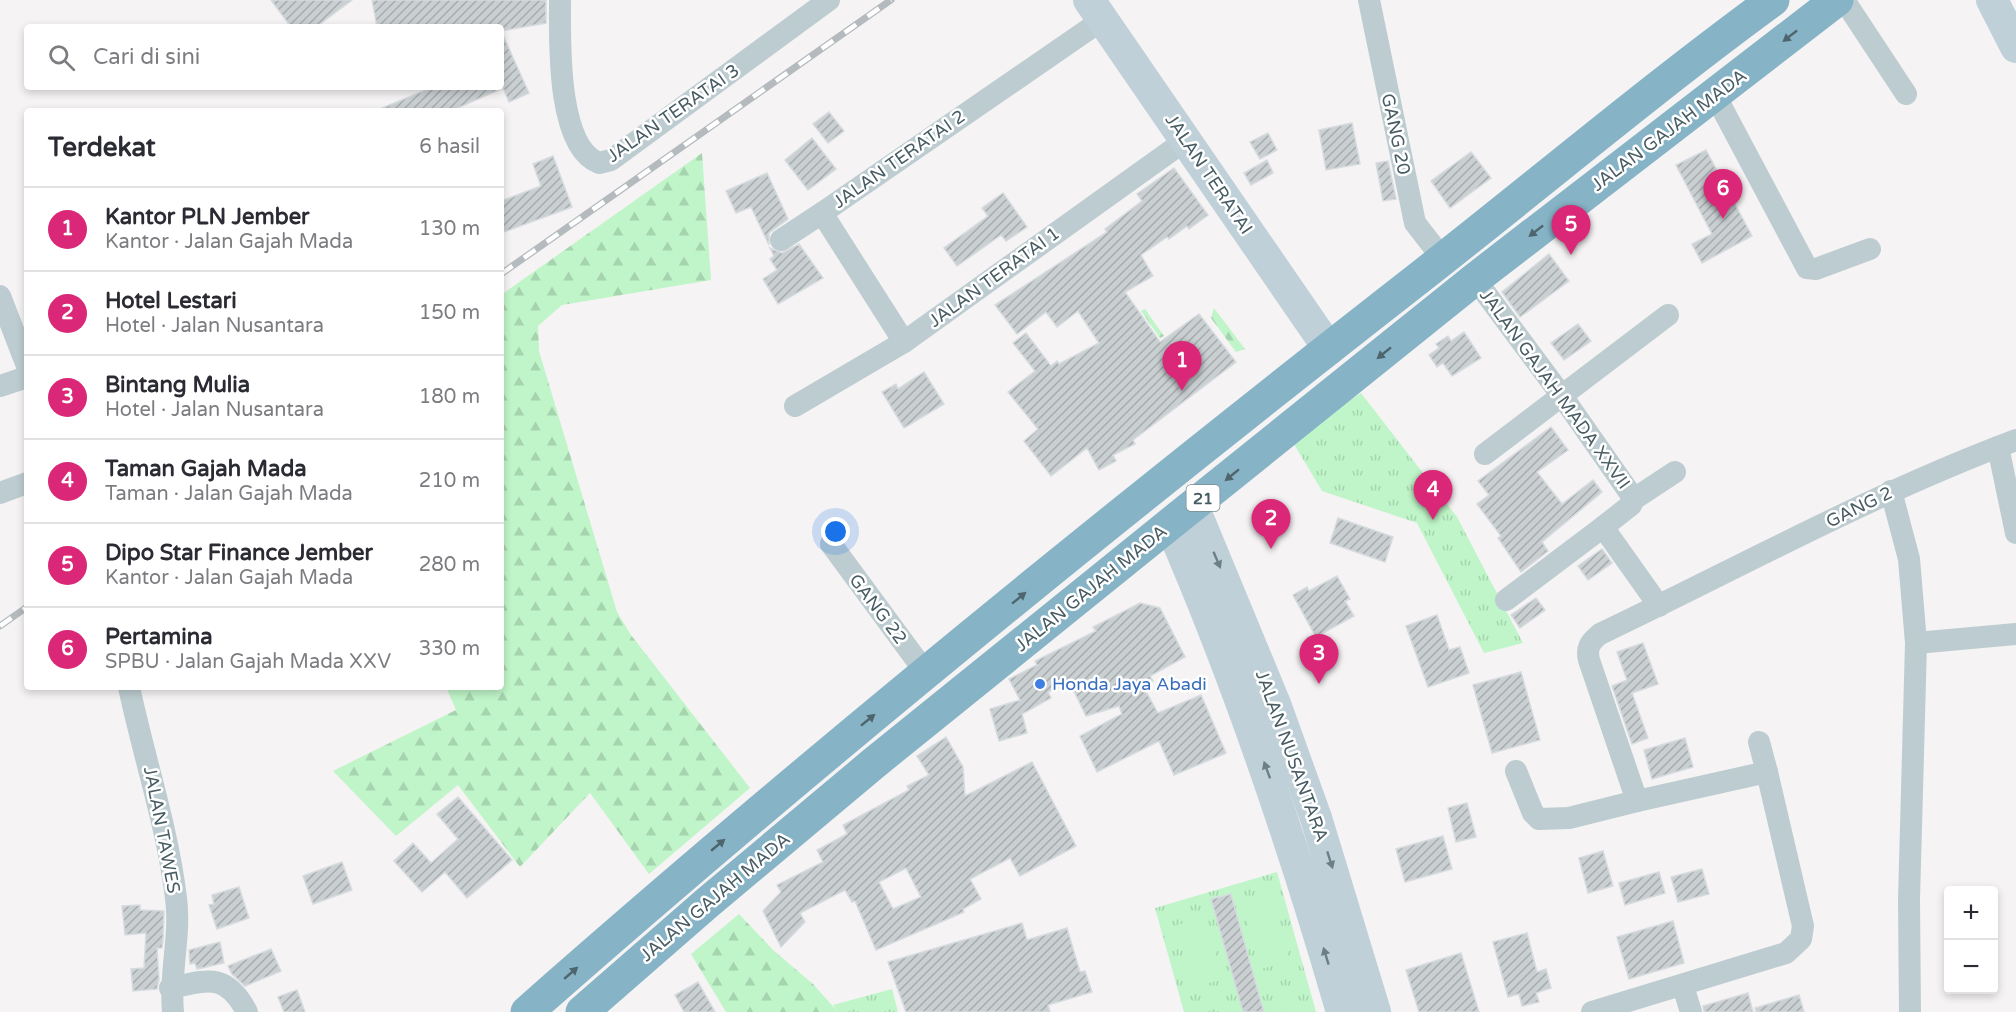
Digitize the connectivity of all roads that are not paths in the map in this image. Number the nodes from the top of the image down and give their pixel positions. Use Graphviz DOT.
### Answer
graph roads {
  1 [pos="560,0"];
  2 [pos="829,0"];
  3 [pos="1369,0"];
  4 [pos="1773,0"];
  5 [pos="1837,0"];
  6 [pos="1844,0"];
  7 [pos="1992,0"];
  8 [pos="1096,10"];
  9 [pos="2016,47"];
  10 [pos="1906,93"];
  11 [pos="1715,95"];
  12 [pos="1186,140"];
  13 [pos="822,213"];
  14 [pos="781,240"];
  15 [pos="1870,249"];
  16 [pos="1443,259"];
  17 [pos="1475,279"];
  18 [pos="0,296"];
  19 [pos="1668,315"];
  20 [pos="903,342"];
  21 [pos="1329,349"];
  22 [pos="24,358"];
  23 [pos="24,378"];
  24 [pos="0,386"];
  25 [pos="1562,396"];
  26 [pos="795,406"];
  27 [pos="2007,443"];
  28 [pos="1485,454"];
  29 [pos="1675,472"];
  30 [pos="24,484"];
  31 [pos="1891,491"];
  32 [pos="0,493"];
  33 [pos="1634,499"];
  34 [pos="1182,515"];
  35 [pos="1603,527"];
  36 [pos="2016,533"];
  37 [pos="831,544"];
  38 [pos="1506,600"];
  39 [pos="1659,606"];
  40 [pos="2016,634"];
  41 [pos="1916,643"];
  42 [pos="926,674"];
  43 [pos="130,690"];
  44 [pos="1759,742"];
  45 [pos="1516,771"];
  46 [pos="1767,772"];
  47 [pos="1637,801"];
  48 [pos="1683,986"];
  49 [pos="170,988"];
  50 [pos="173,1012"];
  51 [pos="248,1012"];
  52 [pos="527,1012"];
  53 [pos="582,1012"];
  54 [pos="1342,1012"];
  55 [pos="1375,1012"];
  56 [pos="1592,1012"];
  57 [pos="1691,1012"];
  58 [pos="1910,1012"];
  1 -- 2 [label="street, JALAN TERATAI 3"];
  3 -- 16 [label="street, GANG 20"];
  4 -- 16 [label="highway, JALAN GAJAH MADA / 21"];
  5 -- 11 [label="highway, JALAN GAJAH MADA / 21, one-way"];
  6 -- 10 [label="street"];
  7 -- 9 [label="street"];
  8 -- 12 [label="street, JALAN TERATAI"];
  8 -- 13 [label="street, JALAN TERATAI 2"];
  11 -- 15 [label="street"];
  11 -- 17 [label="highway, JALAN GAJAH MADA / 21, one-way"];
  12 -- 20 [label="street, JALAN TERATAI 1"];
  12 -- 21 [label="street, JALAN TERATAI"];
  13 -- 14 [label="street"];
  13 -- 20 [label="street, JALAN TERATAI 2"];
  16 -- 21 [label="highway, JALAN GAJAH MADA / 21"];
  17 -- 25 [label="street, JALAN GAJAH MADA XXVII"];
  17 -- 34 [label="highway, JALAN GAJAH MADA / 21, one-way"];
  18 -- 22 [label="street"];
  19 -- 25 [label="street"];
  20 -- 26 [label="street, JALAN TERATAI 1"];
  42 -- 21 [label="highway, JALAN GAJAH MADA / 21, one-way"];
  23 -- 24 [label="street"];
  25 -- 28 [label="street"];
  25 -- 33 [label="street, JALAN GAJAH MADA XXVII"];
  27 -- 31 [label="street, GANG 2"];
  27 -- 36 [label="street"];
  29 -- 33 [label="street"];
  30 -- 32 [label="street"];
  31 -- 39 [label="street, GANG 2"];
  31 -- 41 [label="street"];
  33 -- 35 [label="street"];
  34 -- 53 [label="highway, JALAN GAJAH MADA / 21"];
  54 -- 34 [label="street, JALAN NUSANTARA, one-way"];
  34 -- 55 [label="street, JALAN NUSANTARA, one-way"];
  35 -- 38 [label="street"];
  35 -- 39 [label="street"];
  37 -- 42 [label="street, GANG 22"];
  39 -- 47 [label="street, GANG 2"];
  40 -- 41 [label="street"];
  41 -- 58 [label="street"];
  52 -- 42 [label="highway, JALAN GAJAH MADA / 21, one-way"];
  43 -- 49 [label="street, JALAN TAWES"];
  44 -- 46 [label="street"];
  45 -- 47 [label="street"];
  46 -- 47 [label="street"];
  46 -- 48 [label="street"];
  48 -- 56 [label="street"];
  48 -- 57 [label="street"];
  49 -- 50 [label="street, JALAN TAWES"];
  49 -- 51 [label="street"];
}
